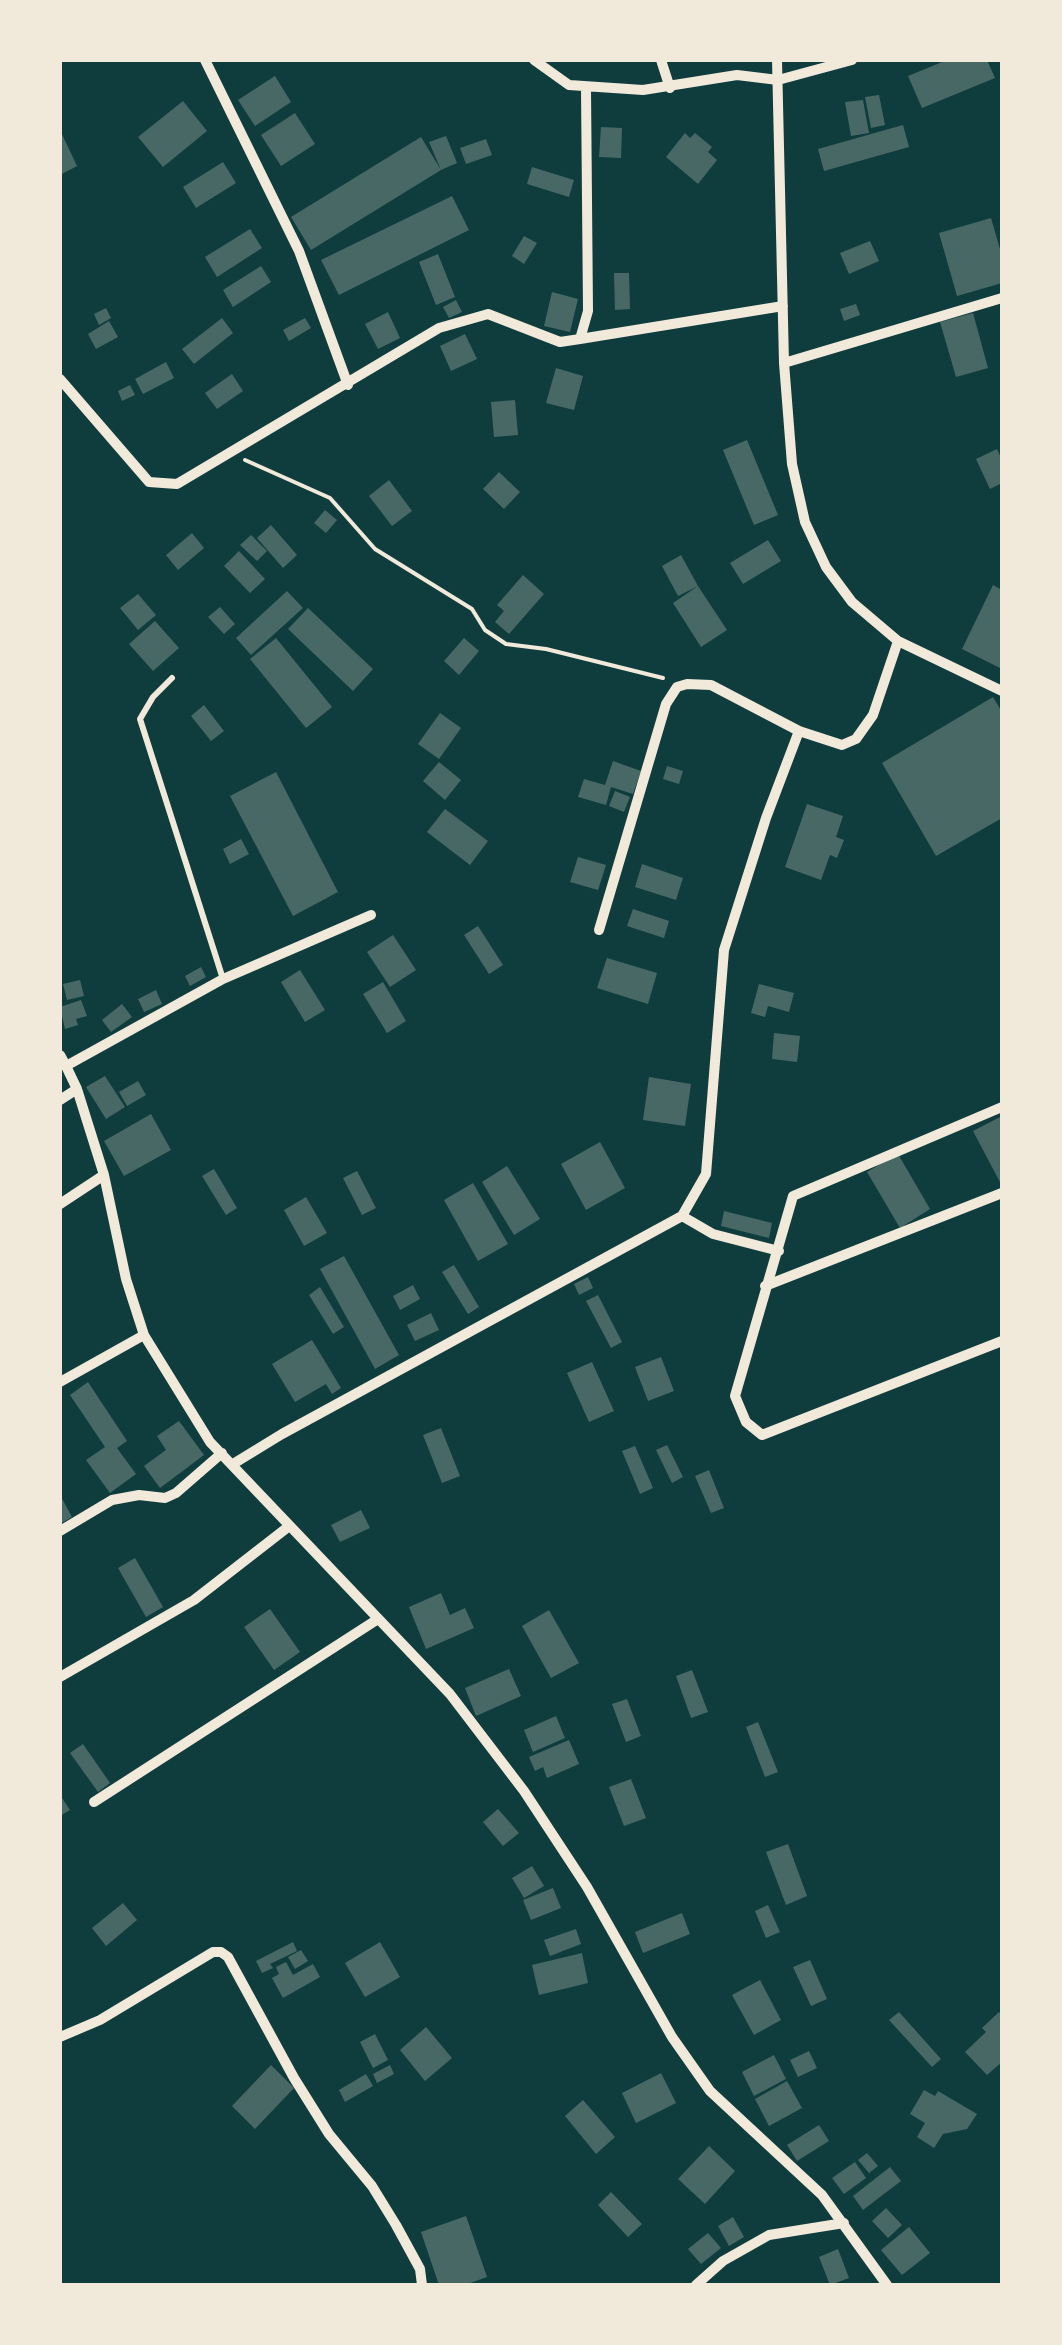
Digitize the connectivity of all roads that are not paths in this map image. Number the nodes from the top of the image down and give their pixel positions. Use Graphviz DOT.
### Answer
graph roads {
  1 [pos="205,60"];
  2 [pos="534,60"];
  3 [pos="661,60"];
  4 [pos="777,60"];
  5 [pos="852,60"];
  6 [pos="778,80"];
  7 [pos="670,88"];
  8 [pos="586,89"];
  9 [pos="1002,298"];
  10 [pos="783,306"];
  11 [pos="580,339"];
  12 [pos="784,364"];
  13 [pos="60,380"];
  14 [pos="348,385"];
  15 [pos="898,641"];
  16 [pos="172,678"];
  17 [pos="1002,691"];
  18 [pos="800,730"];
  19 [pos="371,915"];
  20 [pos="598,930"];
  21 [pos="222,979"];
  22 [pos="62,1062"];
  23 [pos="77,1089"];
  24 [pos="60,1100"];
  25 [pos="1002,1108"];
  26 [pos="104,1175"];
  27 [pos="1002,1193"];
  28 [pos="60,1204"];
  29 [pos="682,1216"];
  30 [pos="779,1251"];
  31 [pos="765,1286"];
  32 [pos="144,1335"];
  33 [pos="1002,1340"];
  34 [pos="60,1382"];
  35 [pos="222,1453"];
  36 [pos="233,1464"];
  37 [pos="288,1527"];
  38 [pos="60,1531"];
  39 [pos="378,1619"];
  40 [pos="60,1677"];
  41 [pos="94,1802"];
  42 [pos="60,2038"];
  43 [pos="844,2224"];
  44 [pos="422,2285"];
  45 [pos="696,2285"];
  46 [pos="888,2285"];
  1 -- 14 [label="street"];
  2 -- 8 [label="street"];
  3 -- 7 [label="street"];
  4 -- 6 [label="street"];
  5 -- 6 [label="street"];
  6 -- 7 [label="street"];
  6 -- 10 [label="street"];
  7 -- 8 [label="street"];
  8 -- 11 [label="street"];
  9 -- 12 [label="street"];
  10 -- 11 [label="street"];
  10 -- 12 [label="street"];
  11 -- 14 [label="street"];
  12 -- 15 [label="street"];
  13 -- 14 [label="street"];
  15 -- 17 [label="street"];
  15 -- 18 [label="street"];
  16 -- 21 [label="lane"];
  18 -- 20 [label="street"];
  18 -- 29 [label="street"];
  19 -- 21 [label="street"];
  21 -- 22 [label="street"];
  22 -- 23 [label="street"];
  23 -- 24 [label="street"];
  23 -- 26 [label="street"];
  25 -- 30 [label="street"];
  26 -- 28 [label="street"];
  26 -- 32 [label="street"];
  27 -- 31 [label="street"];
  29 -- 30 [label="street"];
  29 -- 36 [label="street"];
  30 -- 31 [label="street"];
  31 -- 33 [label="street"];
  32 -- 34 [label="street"];
  32 -- 35 [label="street"];
  35 -- 36 [label="street"];
  35 -- 38 [label="street"];
  36 -- 37 [label="street"];
  37 -- 39 [label="street"];
  37 -- 40 [label="street"];
  39 -- 41 [label="street"];
  39 -- 43 [label="street"];
  42 -- 44 [label="street"];
  43 -- 45 [label="street"];
  43 -- 46 [label="street"];
}
